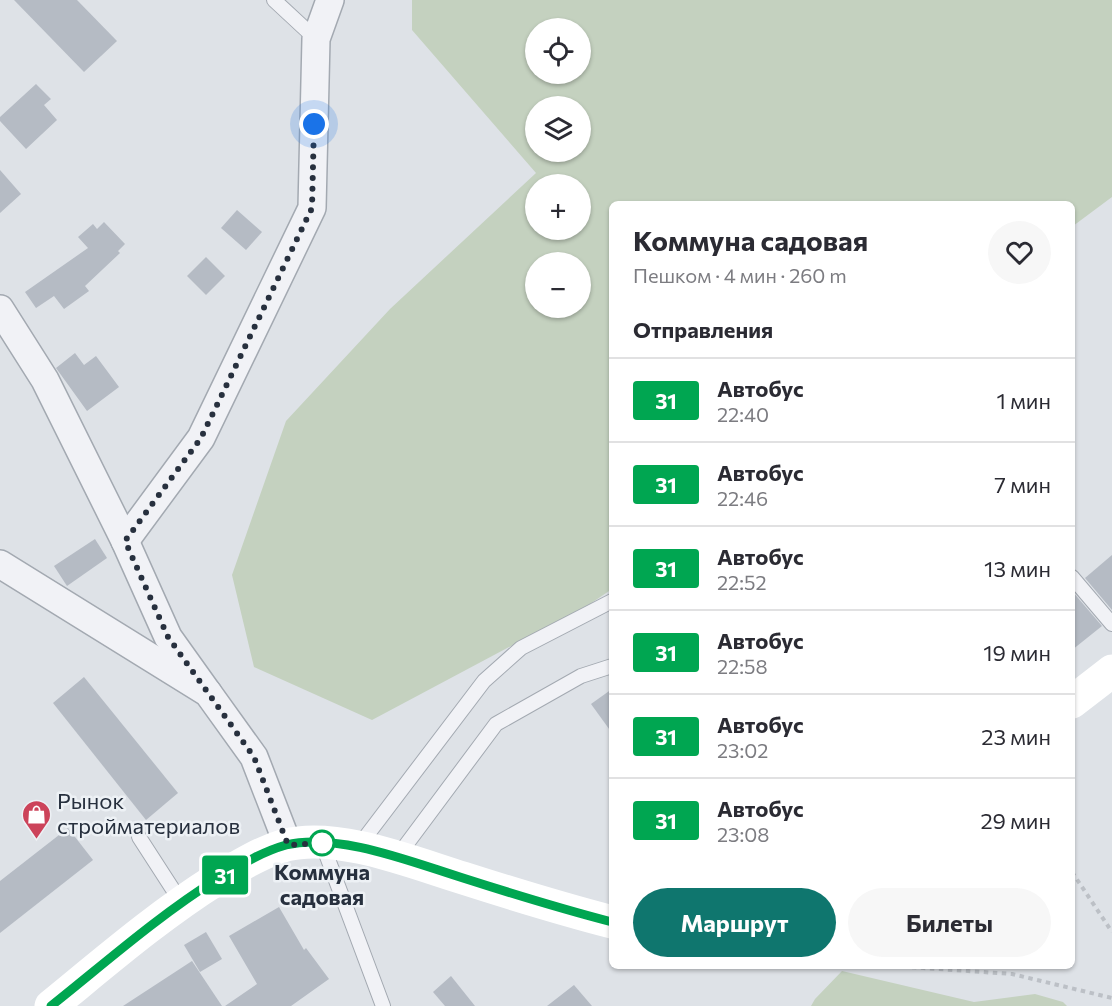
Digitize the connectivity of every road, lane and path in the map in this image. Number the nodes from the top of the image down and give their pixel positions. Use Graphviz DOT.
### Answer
graph roads {
  1 [pos="274,0"];
  2 [pos="330,0"];
  3 [pos="316,39"];
  4 [pos="0,309"];
  5 [pos="125,541"];
  6 [pos="0,564"];
  7 [pos="1075,581"];
  8 [pos="609,602"];
  9 [pos="1112,624"];
  10 [pos="609,667"];
  11 [pos="1112,671"];
  12 [pos="208,693"];
  13 [pos="1075,700"];
  14 [pos="139,837"];
  15 [pos="322,843"];
  16 [pos="288,845"];
  17 [pos="357,848"];
  18 [pos="397,857"];
  19 [pos="1075,876"];
  20 [pos="181,902"];
  21 [pos="609,921"];
  22 [pos="1112,932"];
  23 [pos="938,969"];
  24 [pos="1112,998"];
  25 [pos="51,1006"];
  26 [pos="383,1006"];
  1 -- 3 [label="lane"];
  2 -- 3 [label="street"];
  3 -- 5 [label="street"];
  4 -- 5 [label="street"];
  5 -- 12 [label="street"];
  6 -- 12 [label="street"];
  7 -- 9 [label="lane"];
  8 -- 17 [label="lane"];
  10 -- 18 [label="lane"];
  11 -- 13 [label="street"];
  12 -- 16 [label="street"];
  14 -- 20 [label="lane"];
  15 -- 16 [label="street"];
  15 -- 17 [label="street"];
  15 -- 26 [label="lane"];
  16 -- 20 [label="street"];
  17 -- 18 [label="street"];
  18 -- 21 [label="street"];
  19 -- 22 [label="path"];
  20 -- 25 [label="street"];
  23 -- 24 [label="path"];
}
